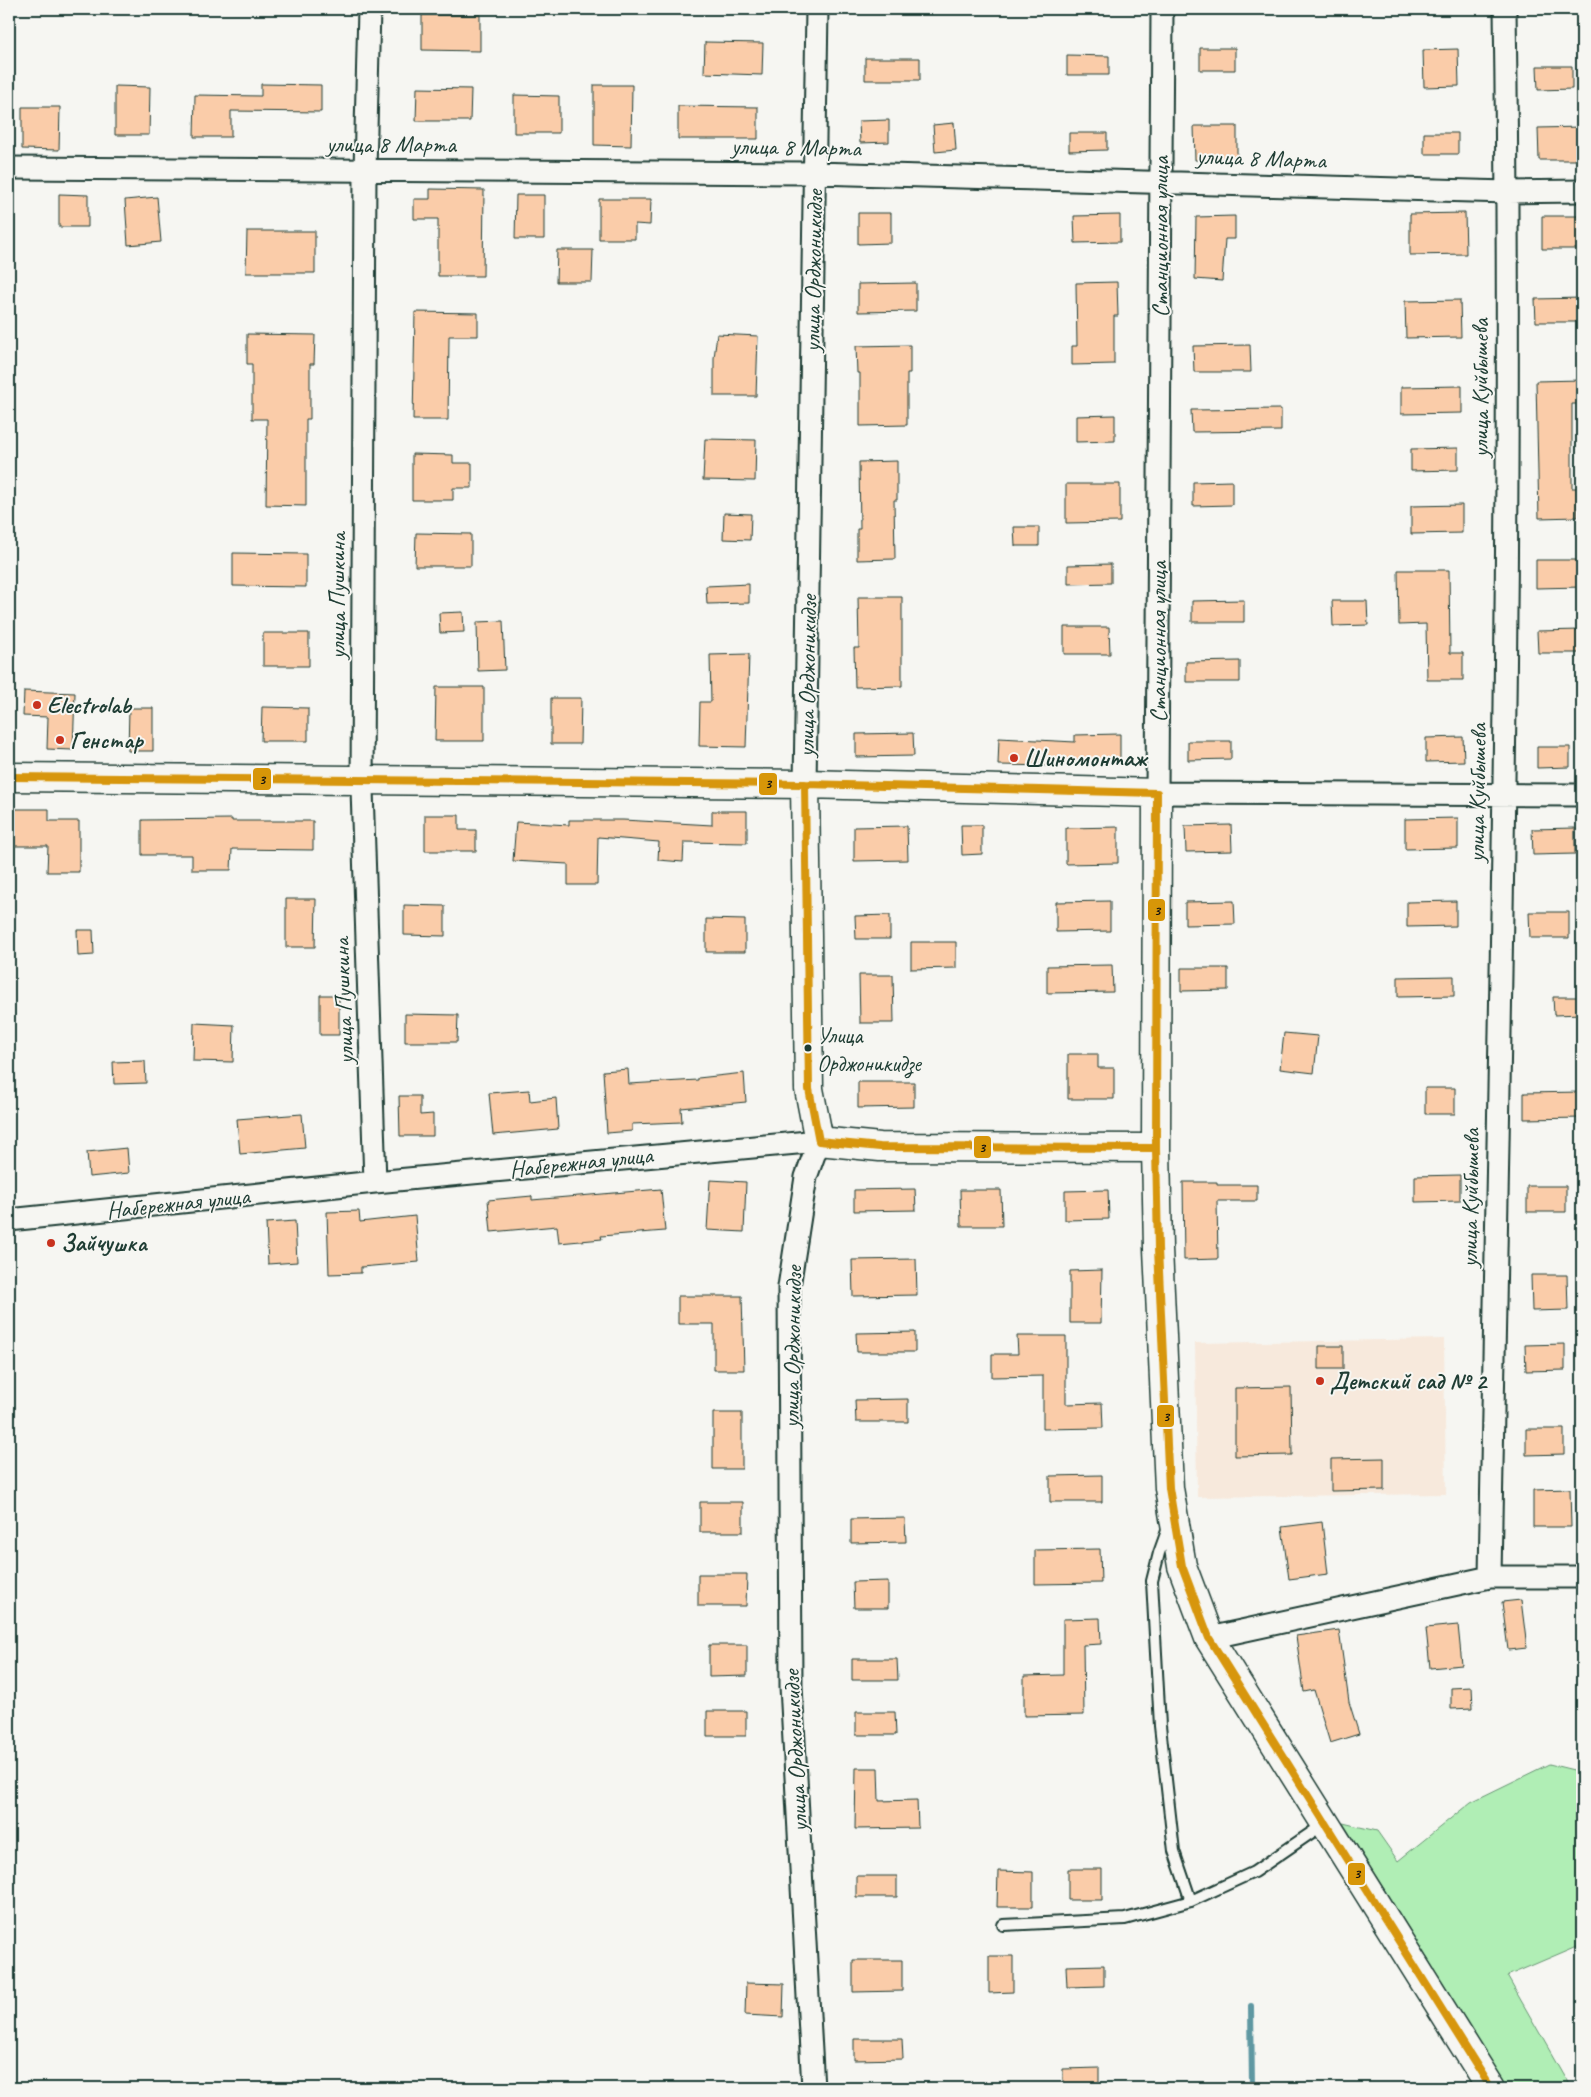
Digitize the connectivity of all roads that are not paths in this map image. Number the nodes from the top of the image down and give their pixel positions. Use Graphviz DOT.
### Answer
graph roads {
  1 [pos="369,9"];
  2 [pos="817,9"];
  3 [pos="1162,9"];
  4 [pos="1505,9"];
  5 [pos="9,168"];
  6 [pos="365,170"];
  7 [pos="815,173"];
  8 [pos="1160,182"];
  9 [pos="1582,191"];
  10 [pos="1508,192"];
  11 [pos="9,777"];
  12 [pos="362,780"];
  13 [pos="805,784"];
  14 [pos="1157,793"];
  15 [pos="1504,794"];
  16 [pos="1582,795"];
  17 [pos="819,1141"];
  18 [pos="1156,1148"];
  19 [pos="375,1182"];
  20 [pos="9,1220"];
  21 [pos="1174,1515"];
  22 [pos="1582,1577"];
  23 [pos="1490,1578"];
  24 [pos="1209,1638"];
  25 [pos="1325,1824"];
  26 [pos="1190,1901"];
  27 [pos="1002,1926"];
  28 [pos="813,2088"];
  29 [pos="1492,2088"];
  1 -- 6 [label="street, улица Пушкина"];
  2 -- 7 [label="street, улица Орджоникидзе"];
  3 -- 8 [label="street, Станционная улица"];
  4 -- 10 [label="street, улица Куйбышева"];
  5 -- 6 [label="street, улица 8 Марта"];
  6 -- 7 [label="street, улица 8 Марта"];
  6 -- 12 [label="street, улица Пушкина"];
  7 -- 8 [label="street, улица 8 Марта"];
  7 -- 13 [label="street, улица Орджоникидзе"];
  8 -- 10 [label="street, улица 8 Марта"];
  8 -- 14 [label="street, Станционная улица"];
  9 -- 10 [label="street, улица 8 Марта"];
  10 -- 15 [label="street, улица Куйбышева"];
  11 -- 12 [label="main road"];
  12 -- 13 [label="main road"];
  12 -- 19 [label="street, улица Пушкина"];
  13 -- 14 [label="main road"];
  13 -- 17 [label="main road, улица Орджоникидзе"];
  14 -- 15 [label="street"];
  14 -- 18 [label="main road, Станционная улица"];
  15 -- 16 [label="street"];
  15 -- 23 [label="street, улица Куйбышева"];
  17 -- 18 [label="main road, Набережная улица"];
  17 -- 19 [label="street, Набережная улица"];
  17 -- 28 [label="street, улица Орджоникидзе"];
  18 -- 21 [label="main road, Станционная улица"];
  19 -- 20 [label="street, Набережная улица"];
  21 -- 24 [label="main road, Станционная улица"];
  21 -- 26 [label="lane"];
  22 -- 23 [label="street"];
  23 -- 24 [label="street"];
  24 -- 25 [label="main road, Станционная улица"];
  25 -- 26 [label="lane"];
  25 -- 29 [label="main road, Станционная улица"];
  26 -- 27 [label="lane"];
}
